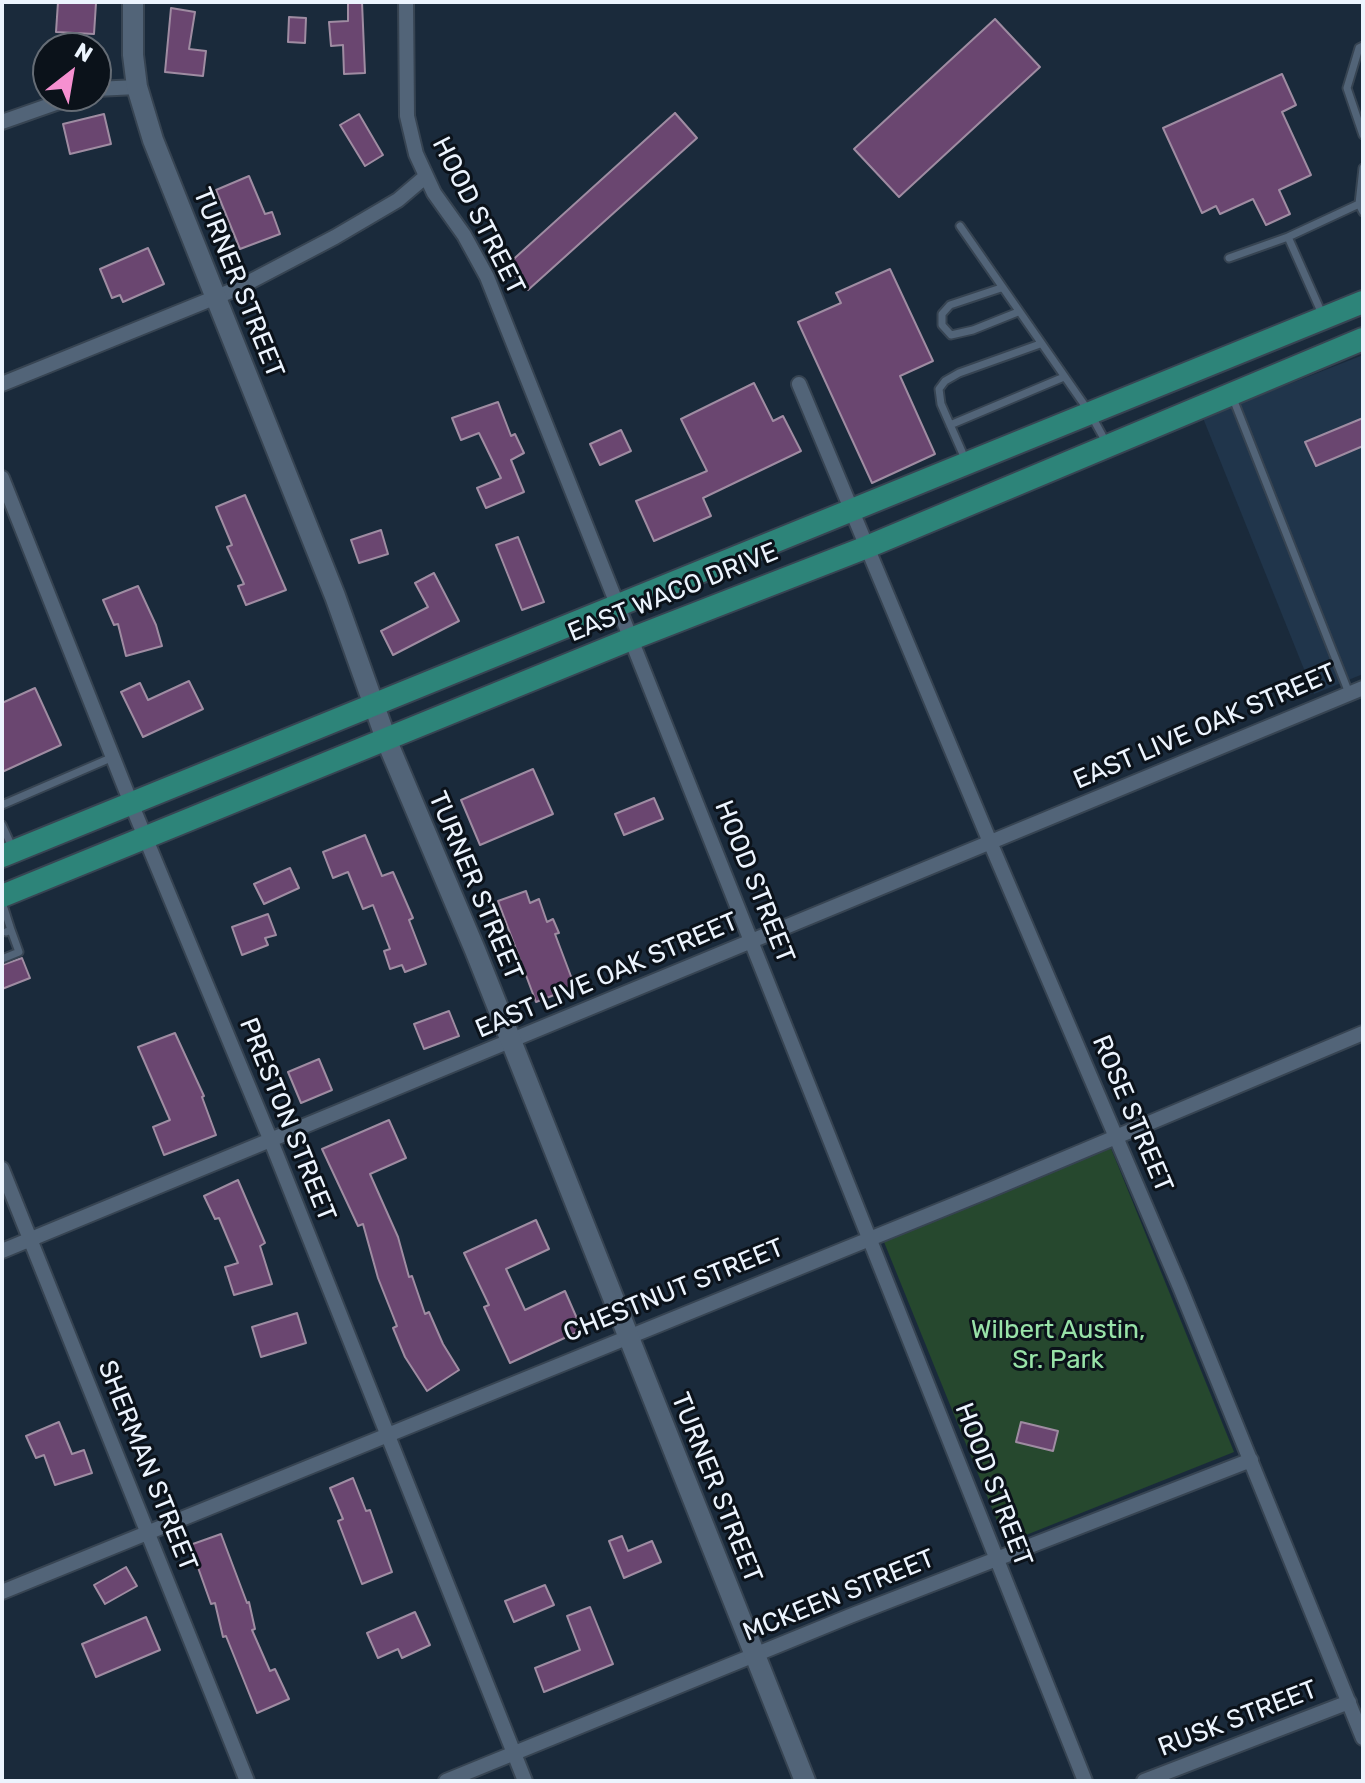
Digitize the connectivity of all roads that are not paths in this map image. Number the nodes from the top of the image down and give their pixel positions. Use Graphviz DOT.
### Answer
graph roads {
  1 [pos="133,2"];
  2 [pos="406,2"];
  3 [pos="1363,46"];
  4 [pos="137,87"];
  5 [pos="112,88"];
  6 [pos="32,111"];
  7 [pos="2,122"];
  8 [pos="1363,135"];
  9 [pos="1363,168"];
  10 [pos="425,177"];
  11 [pos="1361,208"];
  12 [pos="960,226"];
  13 [pos="1288,237"];
  14 [pos="1229,258"];
  15 [pos="1001,288"];
  16 [pos="217,297"];
  17 [pos="1363,302"];
  18 [pos="1018,312"];
  19 [pos="1324,318"];
  20 [pos="1363,339"];
  21 [pos="1040,344"];
  22 [pos="1064,377"];
  23 [pos="2,384"];
  24 [pos="799,384"];
  25 [pos="1232,394"];
  26 [pos="1090,413"];
  27 [pos="950,425"];
  28 [pos="1108,446"];
  29 [pos="967,463"];
  30 [pos="2,478"];
  31 [pos="853,510"];
  32 [pos="867,547"];
  33 [pos="618,605"];
  34 [pos="631,639"];
  35 [pos="1356,690"];
  36 [pos="374,706"];
  37 [pos="386,739"];
  38 [pos="113,757"];
  39 [pos="131,803"];
  40 [pos="2,805"];
  41 [pos="2,825"];
  42 [pos="146,837"];
  43 [pos="990,842"];
  44 [pos="8,854"];
  45 [pos="2,899"];
  46 [pos="752,941"];
  47 [pos="2,959"];
  48 [pos="1363,1033"];
  49 [pos="511,1042"];
  50 [pos="1116,1137"];
  51 [pos="271,1141"];
  52 [pos="2,1169"];
  53 [pos="870,1238"];
  54 [pos="30,1239"];
  55 [pos="2,1251"];
  56 [pos="628,1336"];
  57 [pos="387,1433"];
  58 [pos="1251,1460"];
  59 [pos="148,1532"];
  60 [pos="997,1559"];
  61 [pos="2,1592"];
  62 [pos="755,1655"];
  63 [pos="1349,1702"];
  64 [pos="1363,1738"];
  65 [pos="514,1753"];
  66 [pos="247,1781"];
  67 [pos="446,1781"];
  68 [pos="525,1781"];
  69 [pos="805,1781"];
  70 [pos="1085,1781"];
  71 [pos="1144,1781"];
  1 -- 4 [label="street, TURNER STREET"];
  2 -- 10 [label="street, HOOD STREET"];
  3 -- 8 [label="lane"];
  4 -- 5 [label="street"];
  4 -- 16 [label="street, TURNER STREET"];
  6 -- 7 [label="street"];
  9 -- 11 [label="lane"];
  10 -- 16 [label="street"];
  10 -- 33 [label="street, HOOD STREET"];
  11 -- 13 [label="lane"];
  12 -- 15 [label="lane"];
  13 -- 14 [label="lane"];
  13 -- 19 [label="lane"];
  15 -- 18 [label="lane"];
  15 -- 18 [label="lane"];
  16 -- 23 [label="street"];
  16 -- 36 [label="street, TURNER STREET"];
  17 -- 19 [label="main road, EAST WACO DRIVE"];
  18 -- 21 [label="lane"];
  19 -- 26 [label="main road, EAST WACO DRIVE"];
  20 -- 25 [label="main road, EAST WACO DRIVE"];
  21 -- 22 [label="lane"];
  21 -- 27 [label="lane"];
  22 -- 26 [label="lane"];
  22 -- 27 [label="lane"];
  24 -- 31 [label="street, ROSE STREET"];
  25 -- 28 [label="main road, EAST WACO DRIVE"];
  25 -- 35 [label="lane"];
  26 -- 28 [label="lane"];
  26 -- 29 [label="main road, EAST WACO DRIVE"];
  27 -- 29 [label="lane"];
  28 -- 32 [label="main road, EAST WACO DRIVE"];
  29 -- 31 [label="main road, EAST WACO DRIVE"];
  30 -- 38 [label="street, PRESTON STREET"];
  31 -- 32 [label="street, ROSE STREET"];
  31 -- 33 [label="main road, EAST WACO DRIVE"];
  32 -- 34 [label="main road, EAST WACO DRIVE"];
  32 -- 43 [label="street, ROSE STREET"];
  33 -- 34 [label="street, HOOD STREET"];
  33 -- 36 [label="main road, EAST WACO DRIVE"];
  34 -- 37 [label="main road, EAST WACO DRIVE"];
  34 -- 46 [label="street, HOOD STREET"];
  35 -- 43 [label="street, EAST LIVE OAK STREET"];
  36 -- 37 [label="street, TURNER STREET"];
  36 -- 39 [label="main road, EAST WACO DRIVE"];
  37 -- 42 [label="main road, EAST WACO DRIVE"];
  37 -- 49 [label="street, TURNER STREET"];
  38 -- 39 [label="street, PRESTON STREET"];
  38 -- 40 [label="lane"];
  39 -- 42 [label="street, PRESTON STREET"];
  39 -- 44 [label="main road, EAST WACO DRIVE"];
  41 -- 44 [label="lane"];
  42 -- 45 [label="main road, EAST WACO DRIVE"];
  42 -- 51 [label="street, PRESTON STREET"];
  43 -- 46 [label="street, EAST LIVE OAK STREET"];
  43 -- 50 [label="street, ROSE STREET"];
  45 -- 47 [label="lane"];
  46 -- 49 [label="street, EAST LIVE OAK STREET"];
  46 -- 53 [label="street, HOOD STREET"];
  48 -- 50 [label="street, CHESTNUT STREET"];
  49 -- 51 [label="street, EAST LIVE OAK STREET"];
  49 -- 56 [label="street, TURNER STREET"];
  50 -- 53 [label="street, CHESTNUT STREET"];
  50 -- 58 [label="street, ROSE STREET"];
  51 -- 54 [label="street, EAST LIVE OAK STREET"];
  51 -- 57 [label="street, PRESTON STREET"];
  52 -- 54 [label="street, SHERMAN STREET"];
  53 -- 56 [label="street, CHESTNUT STREET"];
  53 -- 60 [label="street, HOOD STREET"];
  54 -- 55 [label="street, EAST LIVE OAK STREET"];
  54 -- 59 [label="street, SHERMAN STREET"];
  56 -- 57 [label="street, CHESTNUT STREET"];
  56 -- 62 [label="street, TURNER STREET"];
  57 -- 59 [label="street, CHESTNUT STREET"];
  57 -- 65 [label="street, PRESTON STREET"];
  58 -- 60 [label="street, MCKEEN STREET"];
  58 -- 63 [label="street, ROSE STREET"];
  59 -- 61 [label="street, CHESTNUT STREET"];
  59 -- 66 [label="street, SHERMAN STREET"];
  60 -- 62 [label="street, MCKEEN STREET"];
  60 -- 70 [label="street, HOOD STREET"];
  62 -- 65 [label="street, MCKEEN STREET"];
  62 -- 69 [label="street, TURNER STREET"];
  63 -- 64 [label="street, ROSE STREET"];
  63 -- 71 [label="street, RUSK STREET"];
  65 -- 67 [label="street, MCKEEN STREET"];
  65 -- 68 [label="street, PRESTON STREET"];
}
